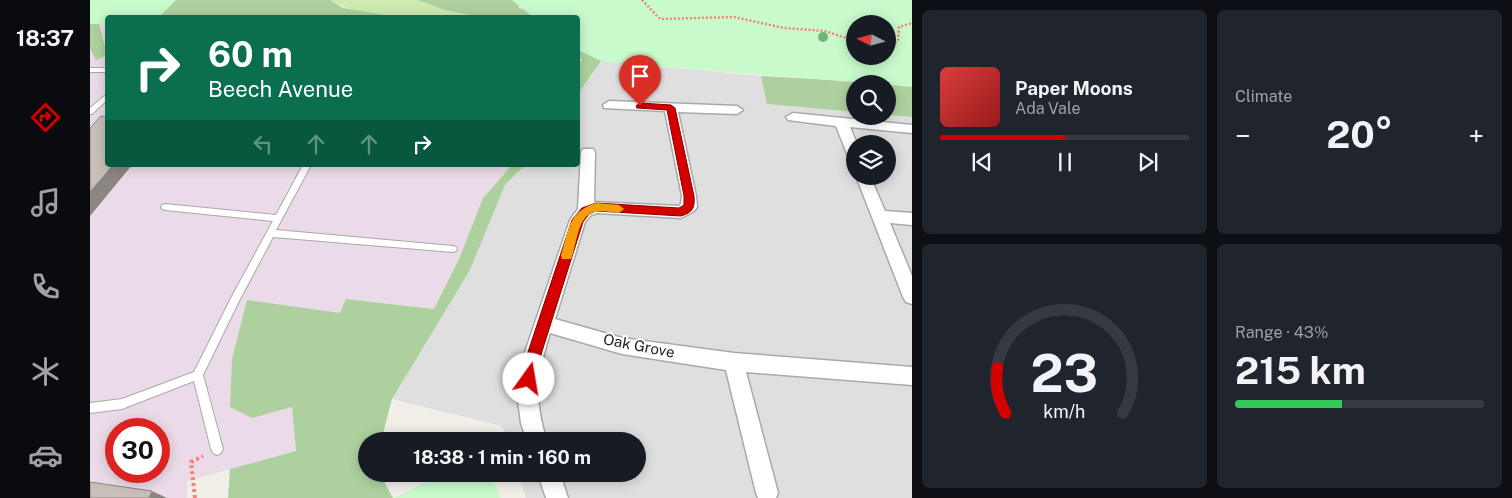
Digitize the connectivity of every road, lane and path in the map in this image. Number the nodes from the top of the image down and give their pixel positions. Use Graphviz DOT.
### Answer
graph roads {
  1 [pos="642,0"];
  2 [pos="912,23"];
  3 [pos="846,38"];
  4 [pos="896,42"];
  5 [pos="90,70"];
  6 [pos="105,70"];
  7 [pos="105,98"];
  8 [pos="609,105"];
  9 [pos="671,108"];
  10 [pos="737,110"];
  11 [pos="90,112"];
  12 [pos="793,117"];
  13 [pos="841,122"];
  14 [pos="912,129"];
  15 [pos="846,135"];
  16 [pos="588,152"];
  17 [pos="306,167"];
  18 [pos="867,185"];
  19 [pos="165,207"];
  20 [pos="586,211"];
  21 [pos="880,216"];
  22 [pos="278,218"];
  23 [pos="912,219"];
  24 [pos="270,232"];
  25 [pos="453,249"];
  26 [pos="912,297"];
  27 [pos="545,324"];
  28 [pos="734,362"];
  29 [pos="198,375"];
  30 [pos="912,376"];
  31 [pos="743,404"];
  32 [pos="90,408"];
  33 [pos="534,432"];
  34 [pos="217,449"];
  35 [pos="552,482"];
  36 [pos="767,493"];
  37 [pos="195,498"];
  38 [pos="557,498"];
  1 -- 3 [label="path"];
  2 -- 4 [label="path"];
  5 -- 6 [label="lane"];
  7 -- 11 [label="lane"];
  8 -- 9 [label="street"];
  9 -- 10 [label="street"];
  9 -- 20 [label="street"];
  12 -- 13 [label="street"];
  13 -- 14 [label="street"];
  13 -- 15 [label="street"];
  16 -- 20 [label="street"];
  17 -- 22 [label="lane"];
  18 -- 21 [label="street"];
  19 -- 22 [label="lane"];
  20 -- 27 [label="street"];
  21 -- 23 [label="street"];
  21 -- 26 [label="street"];
  22 -- 24 [label="lane"];
  24 -- 25 [label="lane"];
  24 -- 29 [label="lane"];
  27 -- 28 [label="street, Oak Grove"];
  27 -- 33 [label="street"];
  28 -- 30 [label="street, Oak Grove"];
  28 -- 31 [label="street"];
  29 -- 32 [label="lane"];
  29 -- 34 [label="lane"];
  31 -- 36 [label="street"];
  34 -- 37 [label="path"];
  35 -- 38 [label="street"];
}
